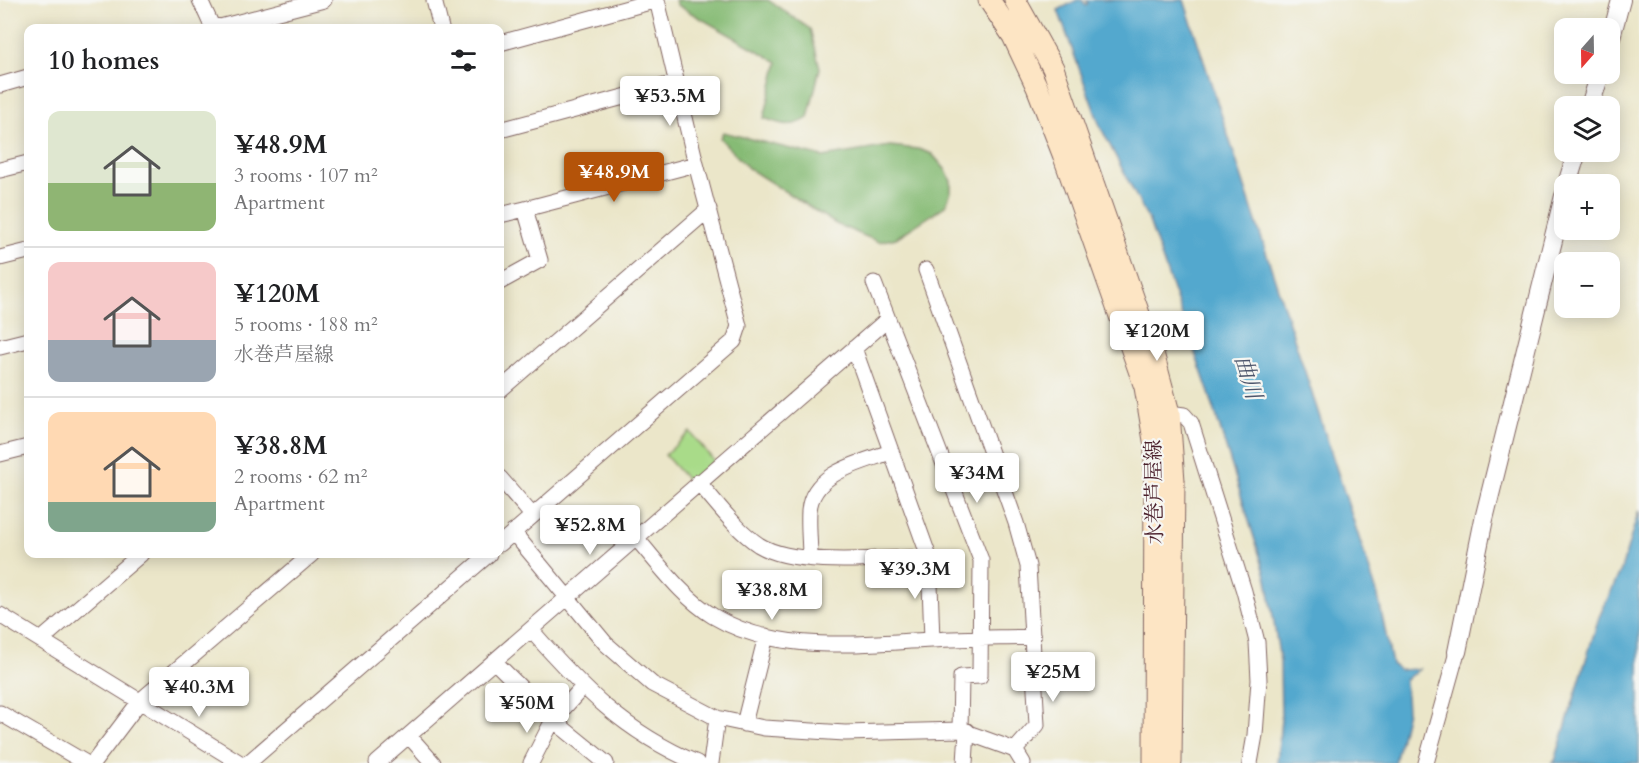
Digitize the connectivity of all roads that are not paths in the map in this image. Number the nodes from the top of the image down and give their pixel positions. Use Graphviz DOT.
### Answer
graph roads {
  1 [pos="200,0"];
  2 [pos="324,0"];
  3 [pos="434,0"];
  4 [pos="657,0"];
  5 [pos="989,0"];
  6 [pos="1016,0"];
  7 [pos="1621,0"];
  8 [pos="1616,18"];
  9 [pos="211,24"];
  10 [pos="232,24"];
  11 [pos="440,24"];
  12 [pos="504,42"];
  13 [pos="24,78"];
  14 [pos="676,83"];
  15 [pos="0,85"];
  16 [pos="504,129"];
  17 [pos="24,164"];
  18 [pos="696,164"];
  19 [pos="0,170"];
  20 [pos="525,209"];
  21 [pos="709,210"];
  22 [pos="504,214"];
  23 [pos="1554,236"];
  24 [pos="24,252"];
  25 [pos="0,258"];
  26 [pos="926,270"];
  27 [pos="504,280"];
  28 [pos="874,283"];
  29 [pos="888,319"];
  30 [pos="24,341"];
  31 [pos="0,347"];
  32 [pos="854,348"];
  33 [pos="504,387"];
  34 [pos="1168,413"];
  35 [pos="24,448"];
  36 [pos="890,452"];
  37 [pos="0,454"];
  38 [pos="698,482"];
  39 [pos="504,483"];
  40 [pos="532,515"];
  41 [pos="513,532"];
  42 [pos="636,538"];
  43 [pos="504,540"];
  44 [pos="929,557"];
  45 [pos="136,558"];
  46 [pos="307,558"];
  47 [pos="484,558"];
  48 [pos="810,558"];
  49 [pos="566,598"];
  50 [pos="0,615"];
  51 [pos="531,630"];
  52 [pos="766,636"];
  53 [pos="1033,637"];
  54 [pos="981,639"];
  55 [pos="41,640"];
  56 [pos="932,640"];
  57 [pos="1456,652"];
  58 [pos="495,662"];
  59 [pos="582,688"];
  60 [pos="140,701"];
  61 [pos="717,718"];
  62 [pos="2,719"];
  63 [pos="553,720"];
  64 [pos="744,724"];
  65 [pos="963,731"];
  66 [pos="409,736"];
  67 [pos="1019,757"];
  68 [pos="86,763"];
  69 [pos="93,763"];
  70 [pos="240,763"];
  71 [pos="248,763"];
  72 [pos="377,763"];
  73 [pos="433,763"];
  74 [pos="531,763"];
  75 [pos="606,763"];
  76 [pos="697,763"];
  77 [pos="711,763"];
  78 [pos="965,763"];
  79 [pos="1155,763"];
  80 [pos="1171,763"];
  81 [pos="1250,763"];
  82 [pos="1426,763"];
  1 -- 9 [label="street"];
  2 -- 10 [label="street"];
  3 -- 11 [label="street"];
  4 -- 12 [label="street"];
  4 -- 14 [label="street"];
  5 -- 79 [label="main road, 水巻芦屋線"];
  6 -- 34 [label="main road, 水巻芦屋線"];
  7 -- 8 [label="street"];
  13 -- 15 [label="street"];
  14 -- 16 [label="street"];
  14 -- 18 [label="street"];
  17 -- 19 [label="street"];
  18 -- 20 [label="street"];
  18 -- 21 [label="street"];
  20 -- 22 [label="street"];
  20 -- 27 [label="street"];
  21 -- 33 [label="street"];
  21 -- 40 [label="street"];
  23 -- 57 [label="street"];
  24 -- 25 [label="street"];
  26 -- 53 [label="street"];
  28 -- 29 [label="street"];
  29 -- 32 [label="street"];
  29 -- 54 [label="street"];
  30 -- 31 [label="street"];
  32 -- 36 [label="street"];
  32 -- 38 [label="street"];
  34 -- 80 [label="main road, 水巻芦屋線"];
  34 -- 81 [label="street"];
  35 -- 37 [label="street"];
  36 -- 44 [label="street"];
  36 -- 48 [label="street"];
  38 -- 42 [label="street"];
  38 -- 48 [label="street"];
  39 -- 40 [label="street"];
  40 -- 41 [label="street"];
  41 -- 43 [label="street"];
  41 -- 49 [label="street"];
  42 -- 49 [label="street"];
  42 -- 52 [label="street"];
  44 -- 48 [label="street"];
  44 -- 56 [label="street"];
  45 -- 55 [label="street"];
  46 -- 60 [label="street"];
  47 -- 71 [label="street"];
  49 -- 51 [label="street"];
  49 -- 61 [label="street"];
  50 -- 55 [label="street"];
  51 -- 58 [label="street"];
  51 -- 59 [label="street"];
  52 -- 56 [label="street"];
  52 -- 64 [label="street"];
  53 -- 54 [label="street"];
  53 -- 67 [label="street"];
  54 -- 56 [label="street"];
  54 -- 65 [label="street"];
  55 -- 60 [label="street"];
  57 -- 82 [label="street"];
  58 -- 63 [label="street"];
  58 -- 66 [label="street"];
  59 -- 63 [label="street"];
  59 -- 76 [label="street"];
  60 -- 69 [label="street"];
  60 -- 70 [label="street"];
  61 -- 64 [label="street"];
  61 -- 77 [label="street"];
  62 -- 68 [label="street"];
  63 -- 74 [label="street"];
  63 -- 75 [label="street"];
  64 -- 65 [label="street"];
  65 -- 67 [label="street"];
  65 -- 78 [label="street"];
  66 -- 72 [label="street"];
  66 -- 73 [label="street"];
}
